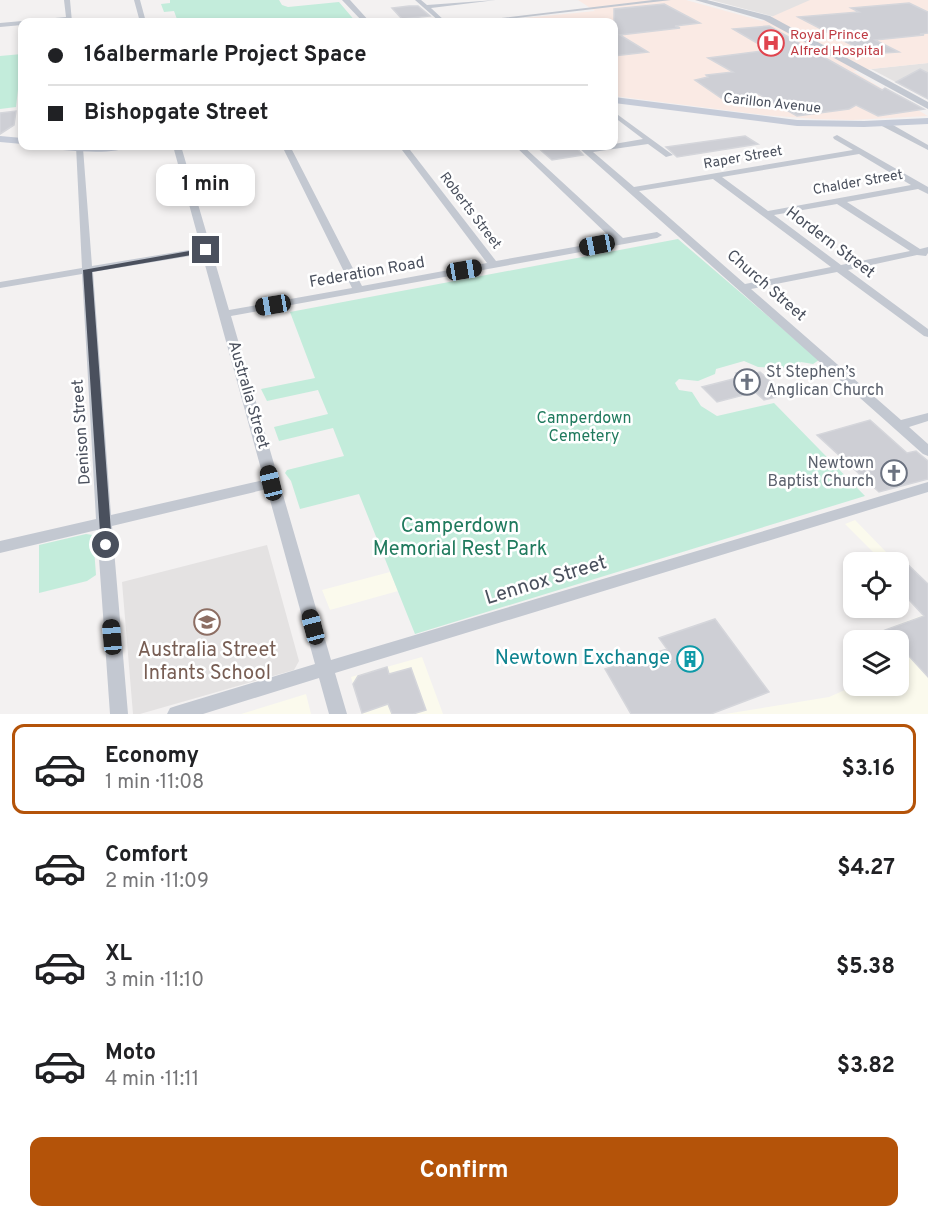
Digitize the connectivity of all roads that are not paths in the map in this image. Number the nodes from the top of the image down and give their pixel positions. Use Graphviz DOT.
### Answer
graph roads {
  1 [pos="67,0"];
  2 [pos="137,0"];
  3 [pos="346,0"];
  4 [pos="417,0"];
  5 [pos="493,0"];
  6 [pos="668,0"];
  7 [pos="699,0"];
  8 [pos="425,7"];
  9 [pos="69,18"];
  10 [pos="142,18"];
  11 [pos="363,18"];
  12 [pos="438,18"];
  13 [pos="506,18"];
  14 [pos="18,24"];
  15 [pos="0,25"];
  16 [pos="618,101"];
  17 [pos="928,106"];
  18 [pos="618,117"];
  19 [pos="928,121"];
  20 [pos="883,123"];
  21 [pos="837,137"];
  22 [pos="0,140"];
  23 [pos="649,141"];
  24 [pos="18,142"];
  25 [pos="618,144"];
  26 [pos="928,148"];
  27 [pos="88,150"];
  28 [pos="178,150"];
  29 [pos="288,150"];
  30 [pos="407,150"];
  31 [pos="523,150"];
  32 [pos="587,150"];
  33 [pos="860,151"];
  34 [pos="669,155"];
  35 [pos="715,176"];
  36 [pos="924,188"];
  37 [pos="631,190"];
  38 [pos="839,201"];
  39 [pos="765,214"];
  40 [pos="657,235"];
  41 [pos="620,241"];
  42 [pos="206,250"];
  43 [pos="925,253"];
  44 [pos="494,265"];
  45 [pos="839,268"];
  46 [pos="88,270"];
  47 [pos="0,285"];
  48 [pos="743,288"];
  49 [pos="358,290"];
  50 [pos="225,314"];
  51 [pos="928,334"];
  52 [pos="928,417"];
  53 [pos="899,425"];
  54 [pos="928,451"];
  55 [pos="271,483"];
  56 [pos="928,487"];
  57 [pos="104,522"];
  58 [pos="0,547"];
  59 [pos="325,670"];
  60 [pos="119,714"];
  61 [pos="176,714"];
  62 [pos="338,714"];
  1 -- 9 [label="street"];
  2 -- 10 [label="street"];
  3 -- 11 [label="street"];
  4 -- 8 [label="street"];
  5 -- 8 [label="street"];
  6 -- 13 [label="street"];
  7 -- 17 [label="street"];
  8 -- 12 [label="street"];
  14 -- 15 [label="street"];
  16 -- 20 [label="main road, Carillon Avenue"];
  18 -- 23 [label="street"];
  19 -- 20 [label="main road, Carillon Avenue"];
  20 -- 26 [label="street"];
  21 -- 33 [label="street"];
  22 -- 24 [label="main road"];
  23 -- 25 [label="street"];
  23 -- 34 [label="street"];
  27 -- 46 [label="street, Denison Street"];
  28 -- 42 [label="street, Australia Street"];
  29 -- 49 [label="street"];
  30 -- 44 [label="street, Roberts Street"];
  31 -- 41 [label="street"];
  32 -- 37 [label="street, Church Street"];
  33 -- 35 [label="street, Raper Street"];
  33 -- 36 [label="street"];
  35 -- 37 [label="street, Raper Street"];
  35 -- 39 [label="street, Hordern Street"];
  36 -- 38 [label="street, Chalder Street"];
  37 -- 48 [label="street, Church Street"];
  38 -- 39 [label="street, Chalder Street"];
  38 -- 43 [label="street"];
  39 -- 45 [label="street, Hordern Street"];
  40 -- 41 [label="street, Federation Road"];
  41 -- 44 [label="street, Federation Road"];
  42 -- 46 [label="street"];
  42 -- 50 [label="street, Australia Street"];
  43 -- 45 [label="street"];
  44 -- 49 [label="street, Federation Road"];
  45 -- 48 [label="street"];
  45 -- 51 [label="street, Hordern Street"];
  46 -- 47 [label="street"];
  46 -- 57 [label="street, Denison Street"];
  48 -- 53 [label="street, Church Street"];
  49 -- 50 [label="street, Federation Road"];
  50 -- 55 [label="street, Australia Street"];
  52 -- 53 [label="street"];
  53 -- 54 [label="street, Church Street"];
  55 -- 57 [label="street"];
  55 -- 59 [label="street, Australia Street"];
  56 -- 59 [label="street, Lennox Street"];
  57 -- 58 [label="street"];
  57 -- 60 [label="street, Denison Street"];
  59 -- 61 [label="street, Lennox Street"];
  59 -- 62 [label="street, Australia Street"];
}
